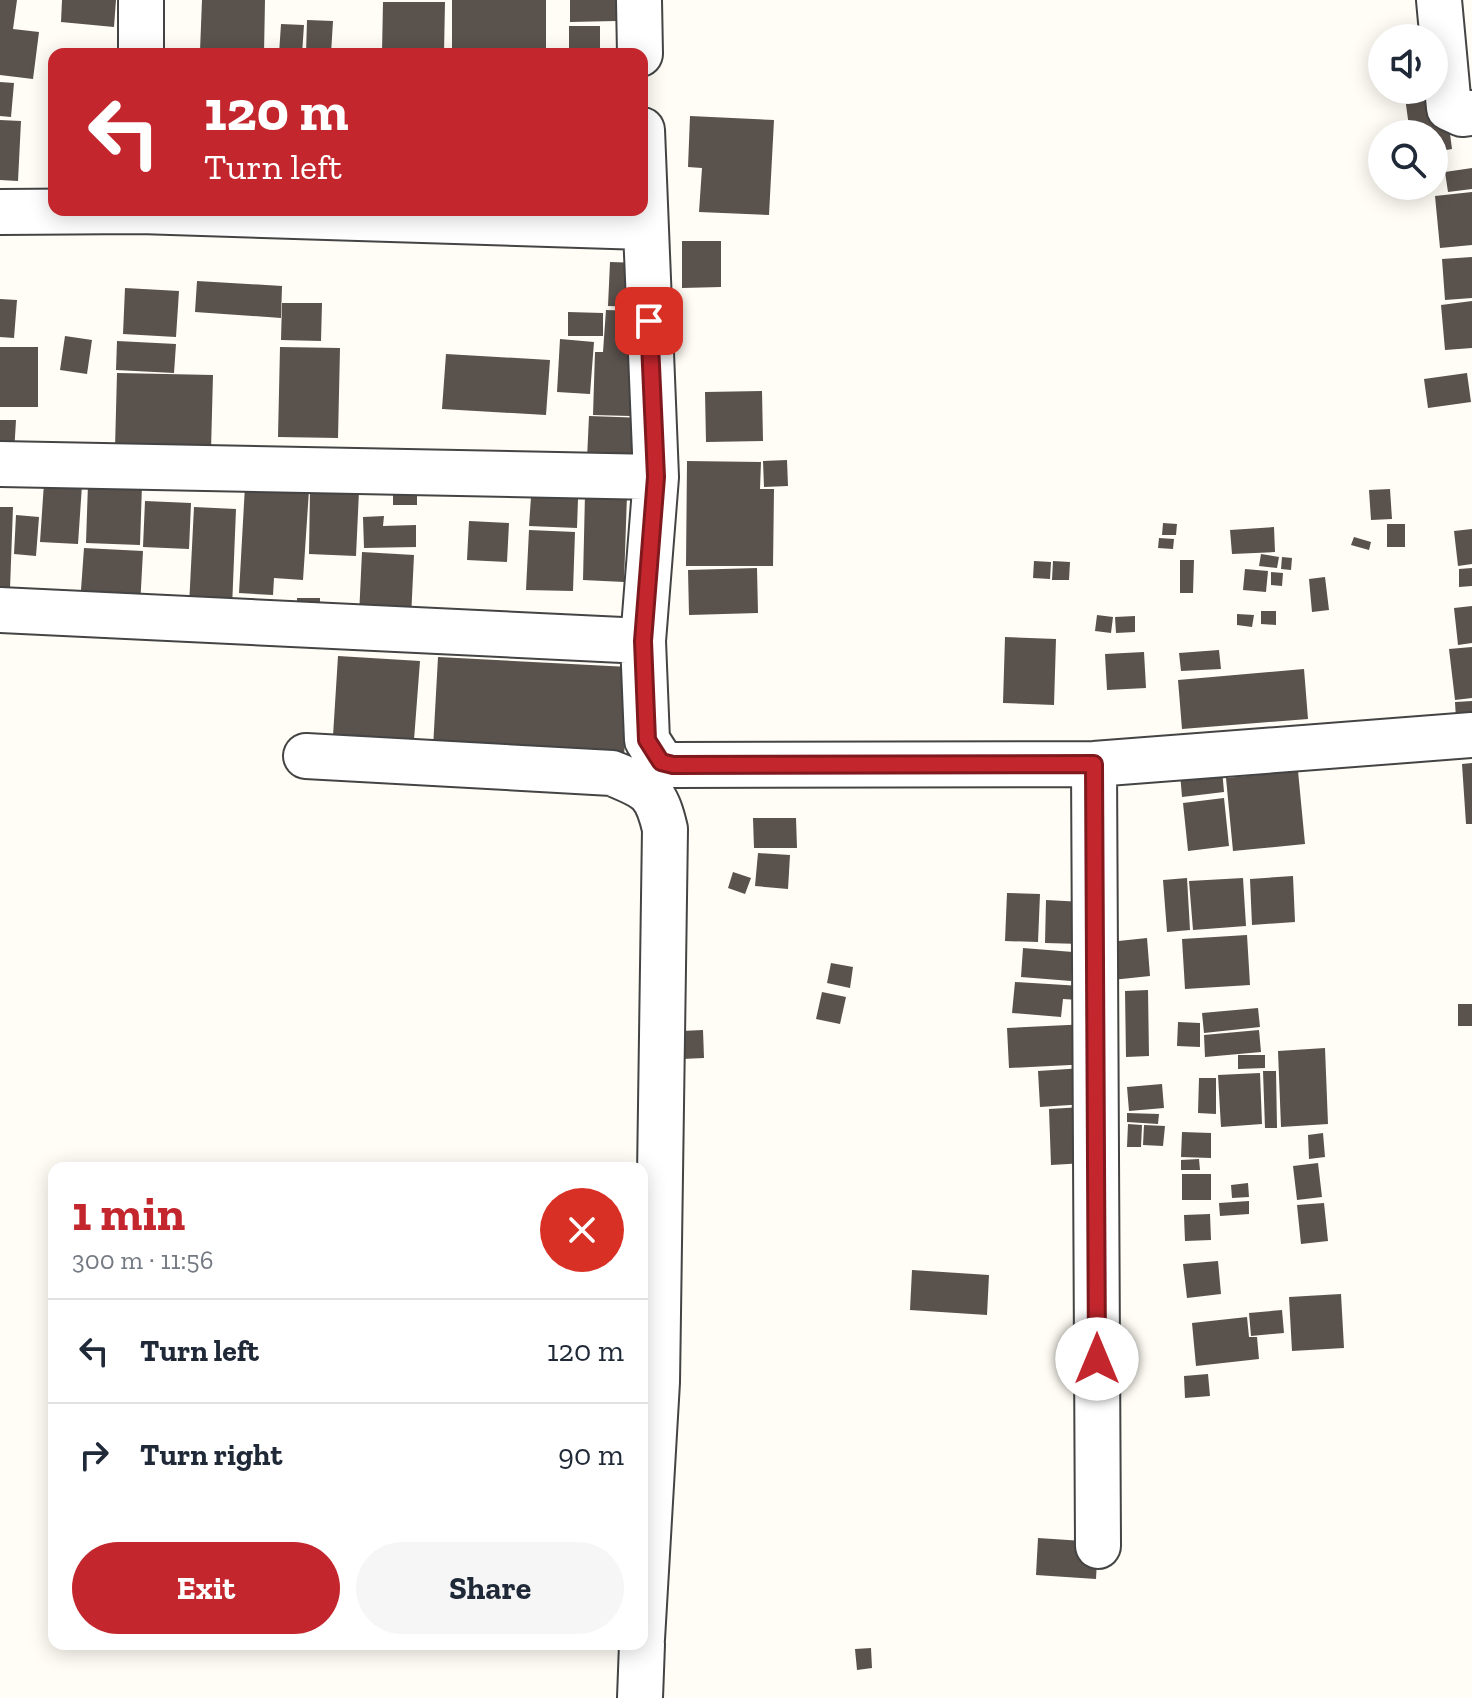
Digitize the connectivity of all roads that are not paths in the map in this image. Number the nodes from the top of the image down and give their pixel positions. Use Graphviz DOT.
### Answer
graph roads {
  1 [pos="141,0"];
  2 [pos="639,0"];
  3 [pos="1439,0"];
  4 [pos="141,48"];
  5 [pos="640,48"];
  6 [pos="1472,113"];
  7 [pos="48,211"];
  8 [pos="0,212"];
  9 [pos="318,216"];
  10 [pos="644,216"];
  11 [pos="644,227"];
  12 [pos="0,464"];
  13 [pos="656,477"];
  14 [pos="0,610"];
  15 [pos="643,641"];
  16 [pos="1472,735"];
  17 [pos="306,756"];
  18 [pos="1094,764"];
  19 [pos="648,1538"];
  20 [pos="1098,1546"];
  21 [pos="642,1650"];
  22 [pos="640,1698"];
  1 -- 4 [label="street"];
  2 -- 5 [label="street"];
  3 -- 6 [label="street"];
  7 -- 8 [label="street"];
  9 -- 11 [label="street"];
  10 -- 11 [label="street"];
  11 -- 13 [label="street"];
  12 -- 13 [label="street"];
  13 -- 15 [label="street"];
  14 -- 15 [label="street"];
  15 -- 18 [label="street"];
  16 -- 18 [label="street"];
  17 -- 19 [label="street"];
  18 -- 20 [label="street"];
  21 -- 22 [label="street"];
}
